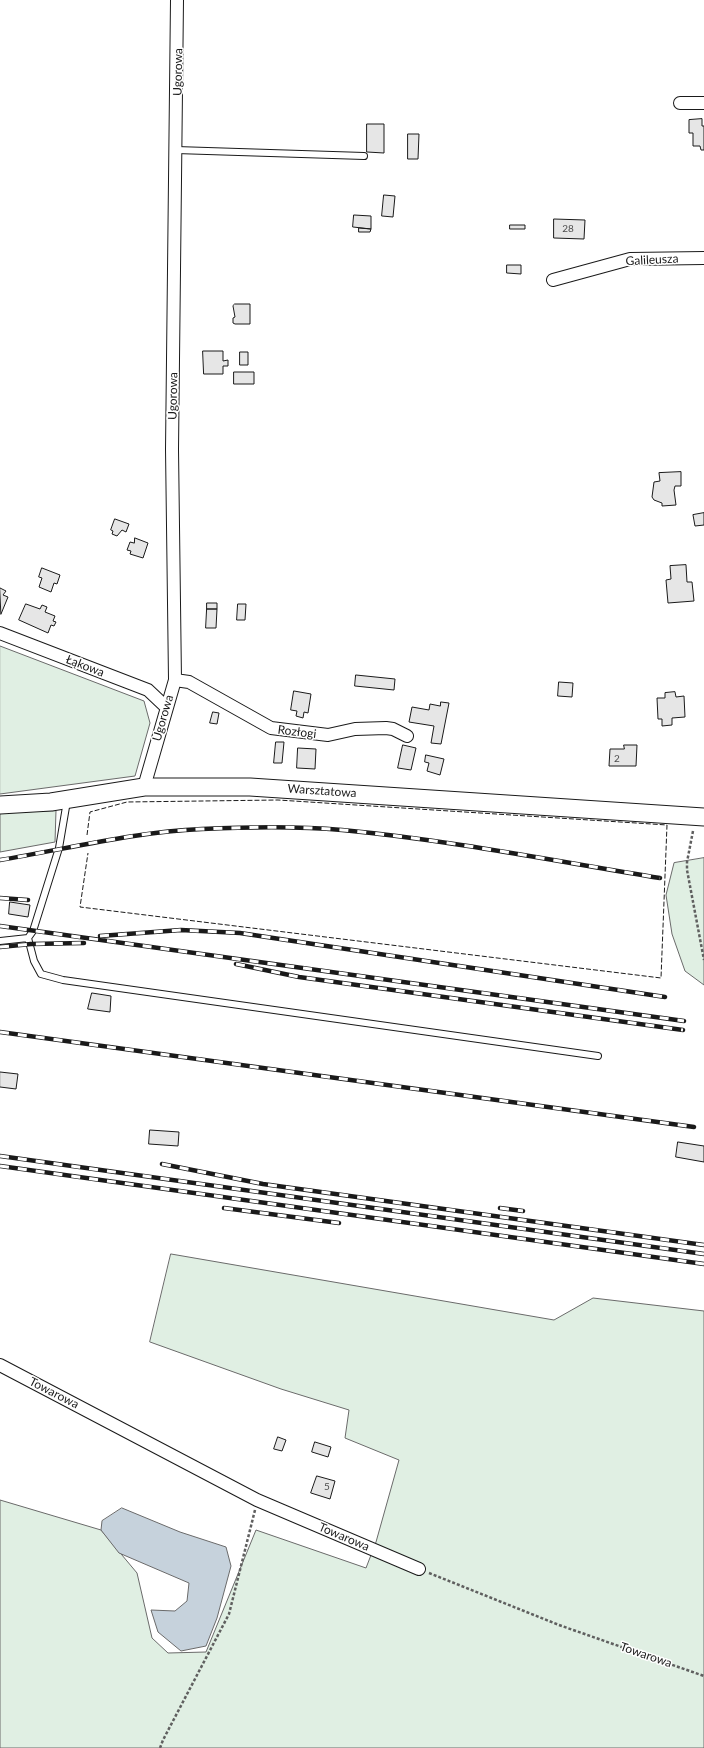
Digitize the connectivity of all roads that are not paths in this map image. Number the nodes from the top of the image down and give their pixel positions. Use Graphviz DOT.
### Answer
graph roads {
  1 [pos="177,0"];
  2 [pos="680,103"];
  3 [pos="704,103"];
  4 [pos="176,150"];
  5 [pos="364,156"];
  6 [pos="704,258"];
  7 [pos="553,280"];
  8 [pos="0,633"];
  9 [pos="174,680"];
  10 [pos="166,707"];
  11 [pos="407,736"];
  12 [pos="144,787"];
  13 [pos="67,799"];
  14 [pos="0,805"];
  15 [pos="700,817"];
  16 [pos="28,938"];
  17 [pos="0,941"];
  18 [pos="598,1056"];
  19 [pos="0,1365"];
  20 [pos="419,1569"];
  1 -- 4 [label="street, Ugorowa"];
  2 -- 3 [label="street"];
  4 -- 5 [label="lane"];
  4 -- 9 [label="street, Ugorowa"];
  6 -- 7 [label="street, Galileusza"];
  8 -- 10 [label="street, Łąkowa"];
  9 -- 10 [label="street, Ugorowa"];
  9 -- 11 [label="street, Rozłogi"];
  10 -- 12 [label="street, Ugorowa"];
  12 -- 13 [label="street, Warsztatowa"];
  12 -- 15 [label="street, Warsztatowa"];
  13 -- 14 [label="street, Warsztatowa"];
  13 -- 16 [label="lane"];
  16 -- 17 [label="lane"];
  16 -- 18 [label="lane"];
  19 -- 20 [label="street, Towarowa"];
}
